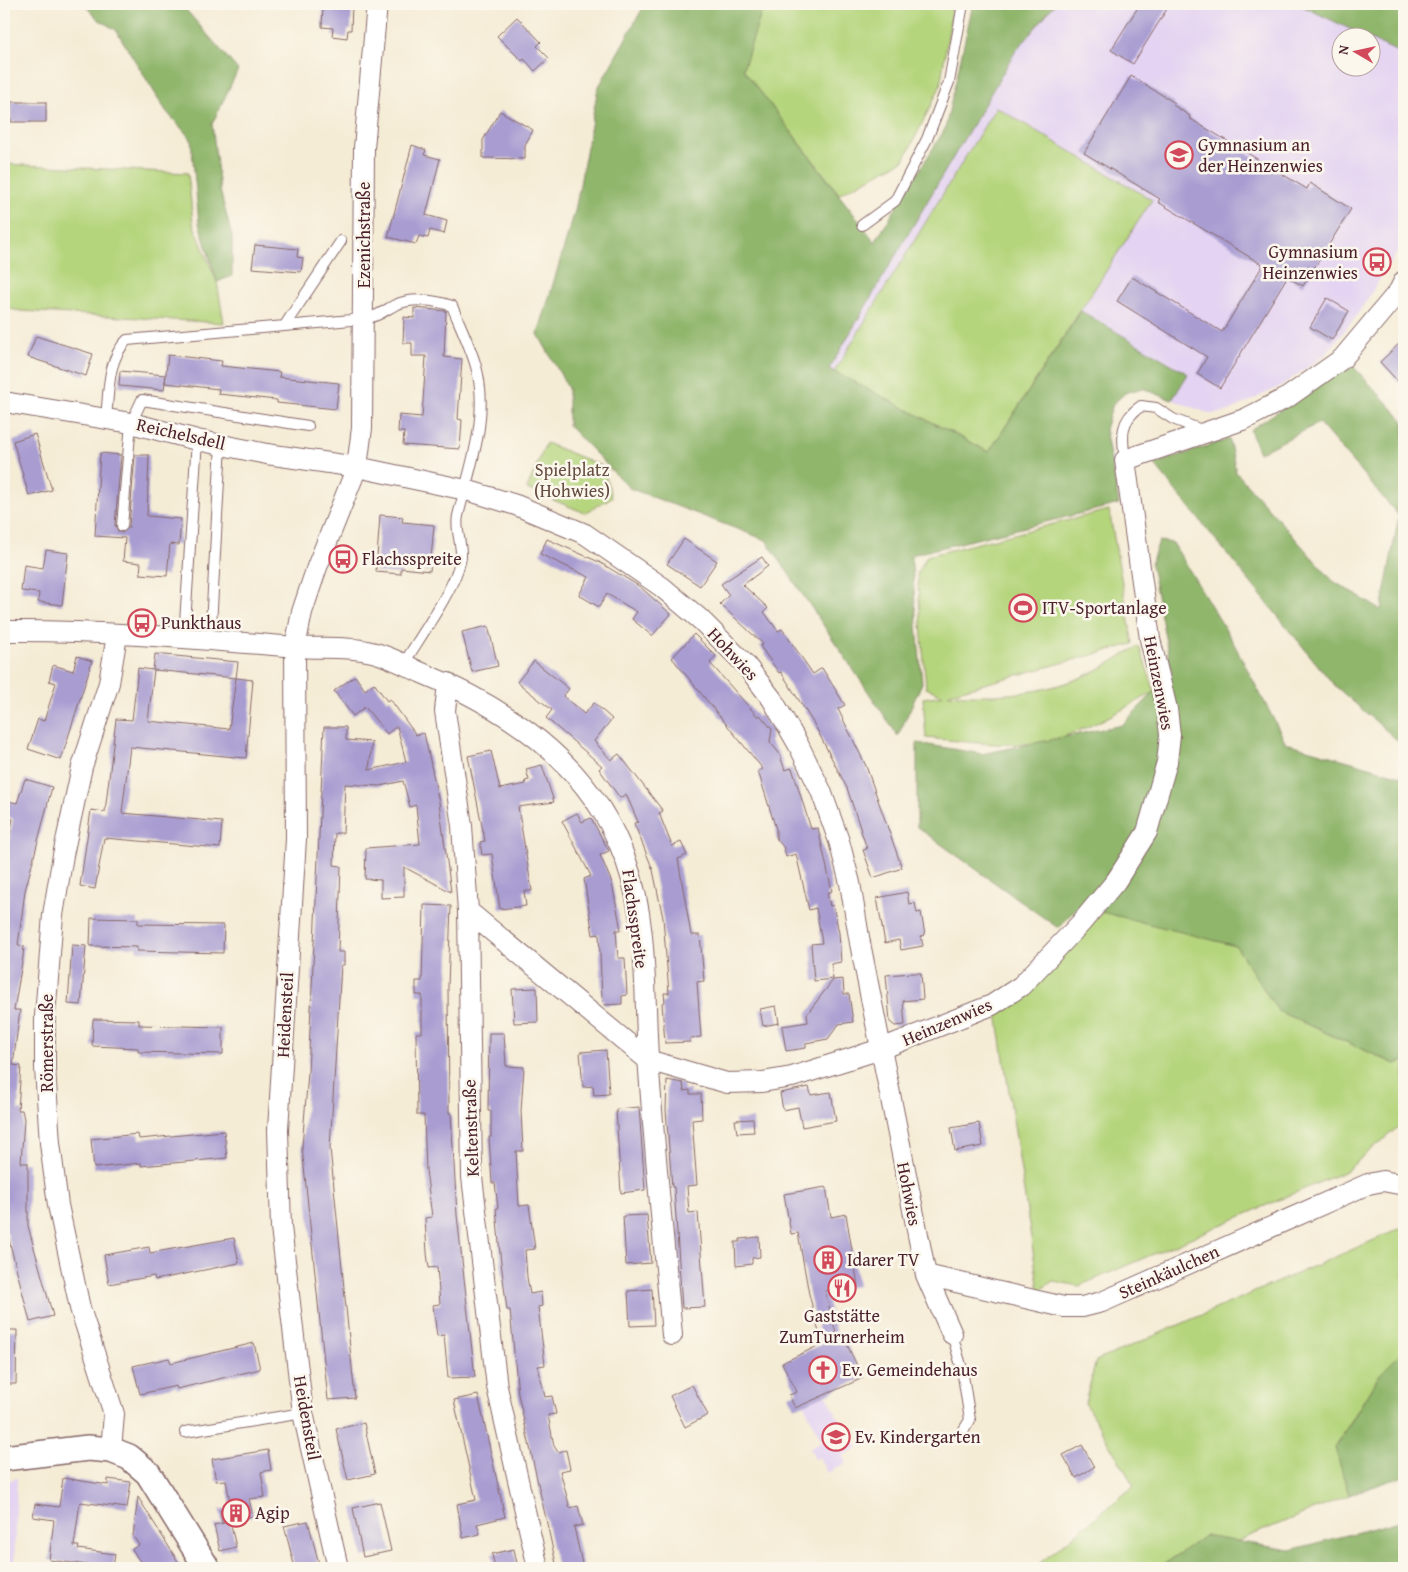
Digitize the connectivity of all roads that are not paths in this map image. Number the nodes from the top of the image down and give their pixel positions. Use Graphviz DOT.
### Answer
graph roads {
  1 [pos="377,4"];
  2 [pos="963,4"];
  3 [pos="862,225"];
  4 [pos="341,241"];
  5 [pos="1404,280"];
  6 [pos="363,319"];
  7 [pos="284,325"];
  8 [pos="4,402"];
  9 [pos="106,418"];
  10 [pos="131,423"];
  11 [pos="308,426"];
  12 [pos="1205,431"];
  13 [pos="197,440"];
  14 [pos="221,444"];
  15 [pos="1125,460"];
  16 [pos="357,467"];
  17 [pos="466,490"];
  18 [pos="122,526"];
  19 [pos="211,626"];
  20 [pos="4,631"];
  21 [pos="117,635"];
  22 [pos="184,638"];
  23 [pos="295,647"];
  24 [pos="403,664"];
  25 [pos="448,683"];
  26 [pos="468,911"];
  27 [pos="881,1049"];
  28 [pos="648,1060"];
  29 [pos="1404,1184"];
  30 [pos="926,1275"];
  31 [pos="952,1334"];
  32 [pos="672,1335"];
  33 [pos="303,1413"];
  34 [pos="185,1432"];
  35 [pos="960,1436"];
  36 [pos="111,1450"];
  37 [pos="4,1458"];
  38 [pos="207,1568"];
  39 [pos="338,1568"];
  40 [pos="538,1568"];
  1 -- 6 [label="street, Ezenichstraße"];
  2 -- 3 [label="lane"];
  4 -- 7 [label="lane"];
  5 -- 12 [label="street"];
  6 -- 7 [label="lane"];
  6 -- 16 [label="street, Ezenichstraße"];
  6 -- 17 [label="lane"];
  7 -- 9 [label="lane"];
  8 -- 9 [label="street, Reichelsdell"];
  9 -- 10 [label="street, Reichelsdell"];
  10 -- 11 [label="lane"];
  10 -- 13 [label="street, Reichelsdell"];
  10 -- 18 [label="lane"];
  12 -- 15 [label="street"];
  12 -- 15 [label="lane"];
  13 -- 14 [label="street, Reichelsdell"];
  13 -- 22 [label="lane"];
  14 -- 16 [label="street, Reichelsdell"];
  14 -- 19 [label="lane"];
  15 -- 27 [label="street, Heinzenwies"];
  16 -- 17 [label="street, Hohwies"];
  16 -- 23 [label="street, Heidensteil"];
  17 -- 24 [label="lane"];
  17 -- 27 [label="street, Hohwies"];
  20 -- 21 [label="street, Flachsspreite"];
  21 -- 22 [label="street, Flachsspreite"];
  21 -- 36 [label="street, Römerstraße"];
  22 -- 23 [label="street, Flachsspreite"];
  23 -- 24 [label="street, Flachsspreite"];
  23 -- 33 [label="street, Heidensteil"];
  24 -- 25 [label="street, Flachsspreite"];
  25 -- 26 [label="street, Keltenstraße"];
  25 -- 28 [label="street, Flachsspreite"];
  26 -- 28 [label="street"];
  26 -- 40 [label="street, Keltenstraße"];
  27 -- 28 [label="street"];
  27 -- 30 [label="street, Hohwies"];
  28 -- 32 [label="street, Flachsspreite"];
  29 -- 30 [label="street, Steinkäulchen"];
  30 -- 31 [label="street, Hohwies"];
  31 -- 35 [label="lane"];
  33 -- 34 [label="lane"];
  33 -- 39 [label="street, Heidensteil"];
  36 -- 37 [label="street"];
  36 -- 38 [label="street"];
}
